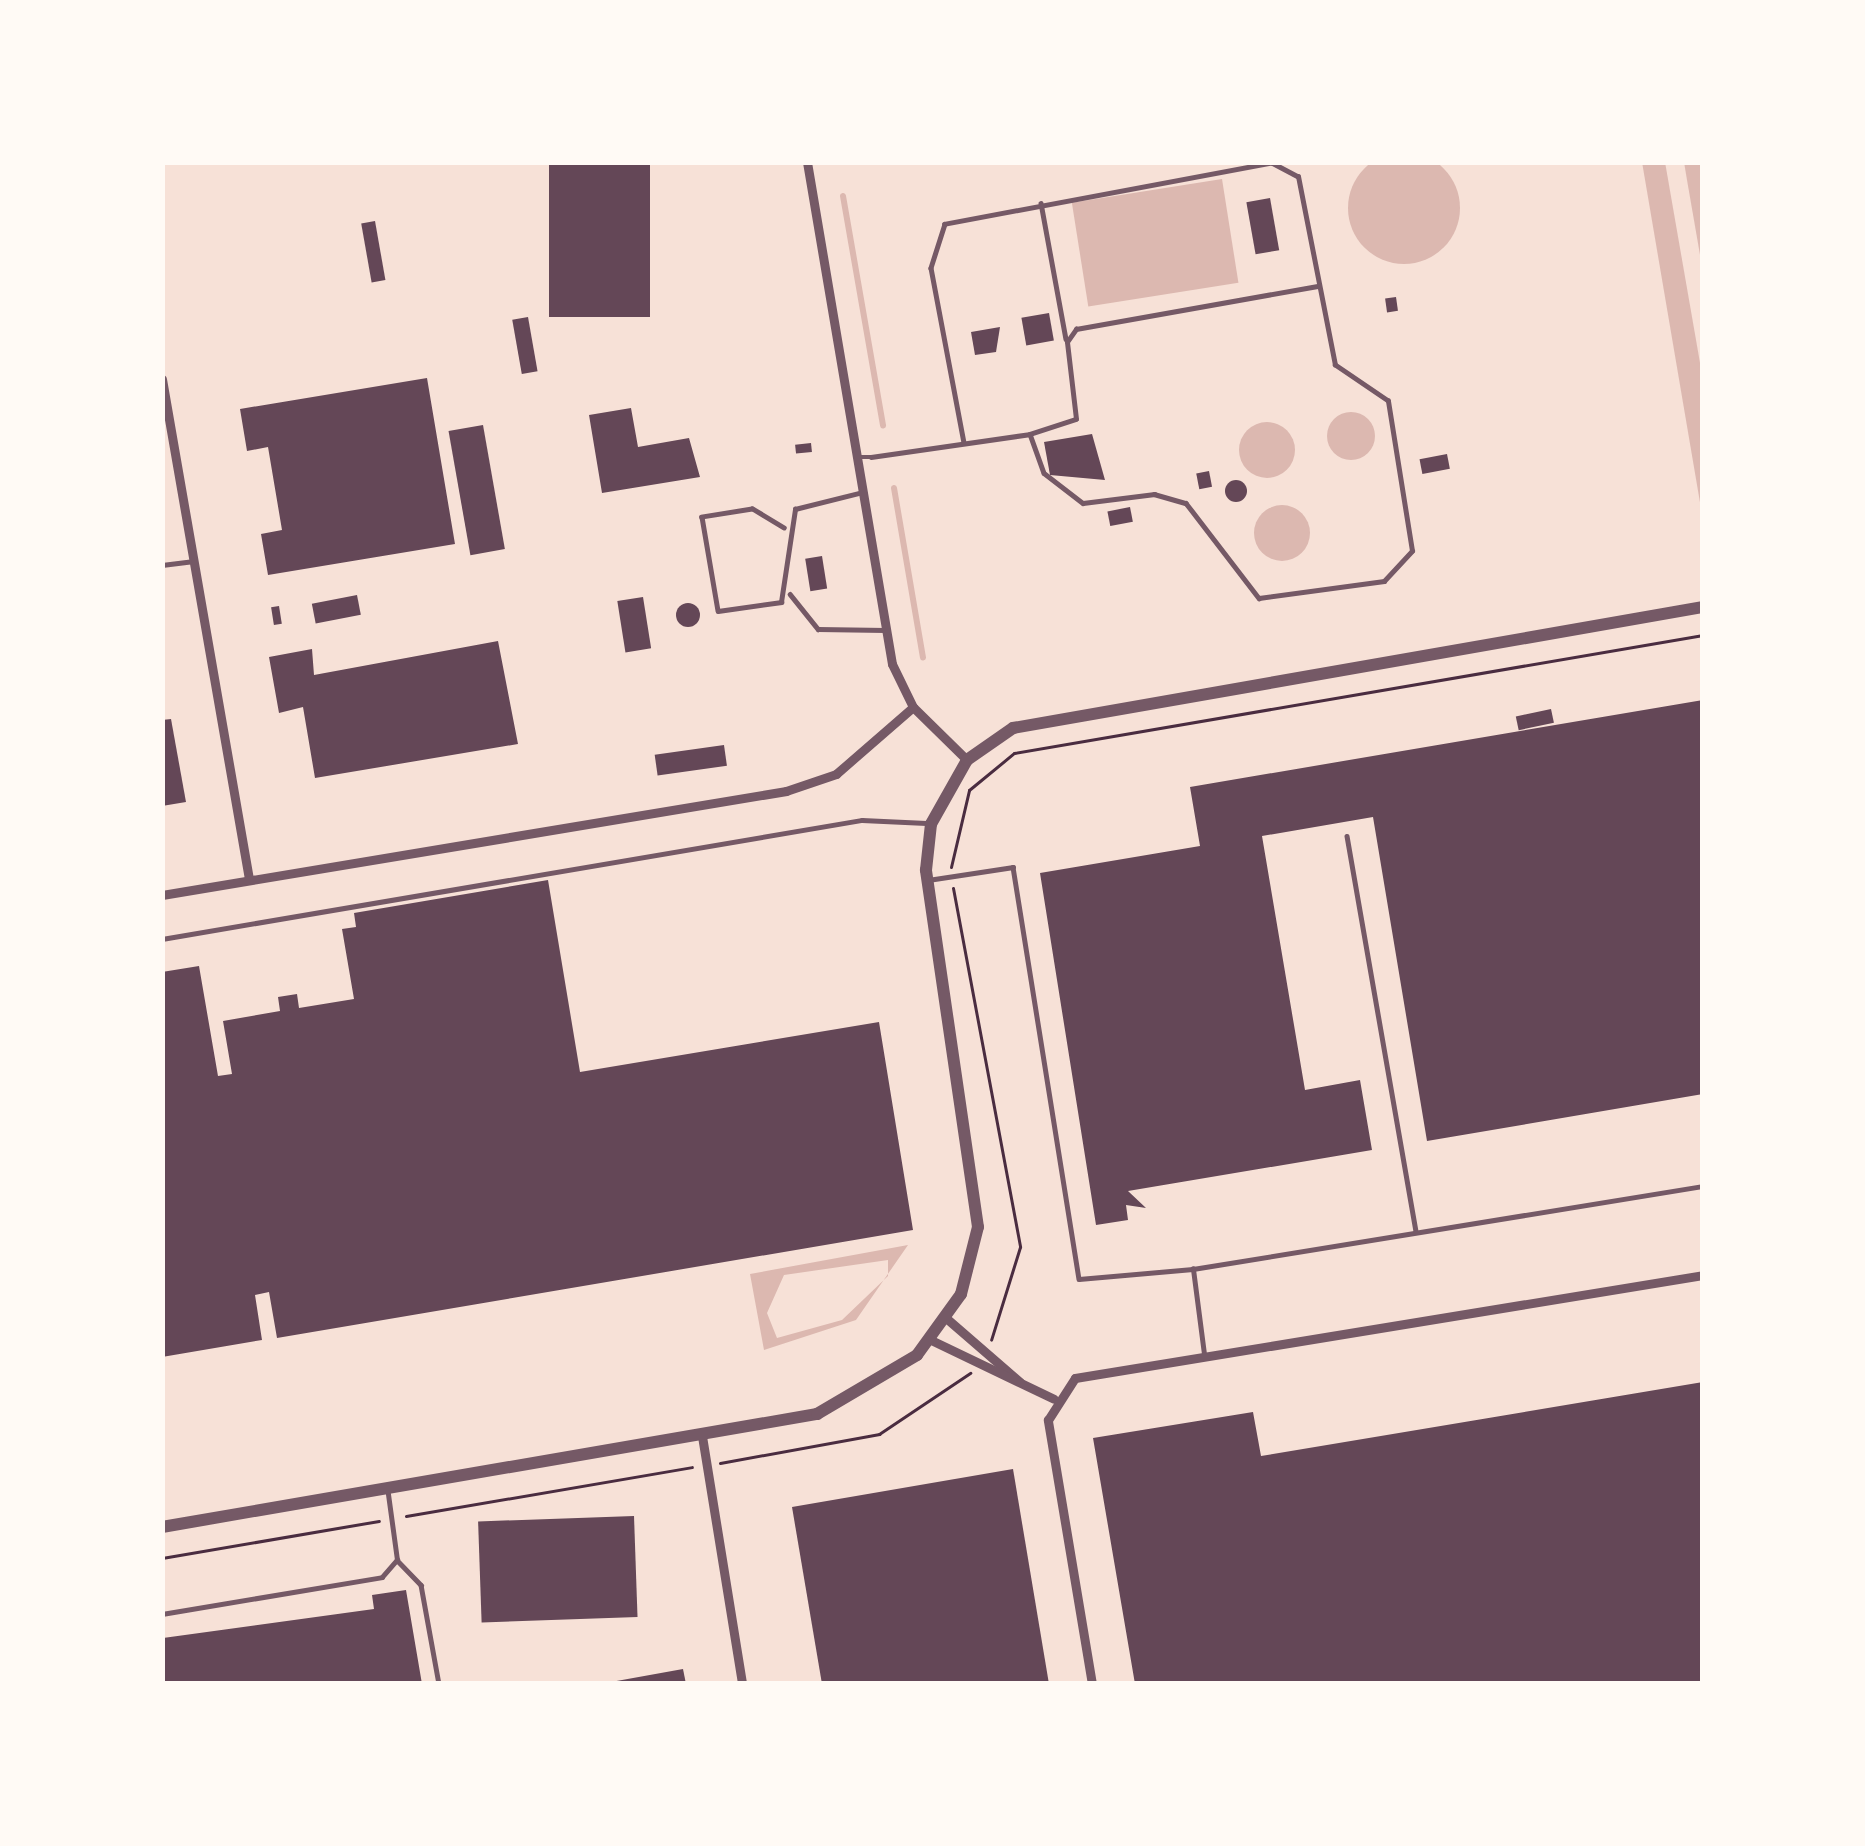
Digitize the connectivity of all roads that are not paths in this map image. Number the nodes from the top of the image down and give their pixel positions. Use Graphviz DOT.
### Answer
graph roads {
  1 [pos="806,162"];
  2 [pos="1040,203"];
  3 [pos="1317,286"];
  4 [pos="1067,342"];
  5 [pos="162,379"];
  6 [pos="1030,434"];
  7 [pos="964,443"];
  8 [pos="856,457"];
  9 [pos="863,492"];
  10 [pos="784,528"];
  11 [pos="194,561"];
  12 [pos="162,566"];
  13 [pos="790,594"];
  14 [pos="1703,607"];
  15 [pos="885,630"];
  16 [pos="913,706"];
  17 [pos="968,760"];
  18 [pos="932,824"];
  19 [pos="1347,836"];
  20 [pos="249,879"];
  21 [pos="928,880"];
  22 [pos="162,895"];
  23 [pos="162,939"];
  24 [pos="1703,1186"];
  25 [pos="1416,1233"];
  26 [pos="1193,1269"];
  27 [pos="1703,1275"];
  28 [pos="946,1318"];
  29 [pos="931,1340"];
  30 [pos="1204,1354"];
  31 [pos="1020,1382"];
  32 [pos="1054,1399"];
  33 [pos="702,1436"];
  34 [pos="388,1489"];
  35 [pos="162,1527"];
  36 [pos="397,1560"];
  37 [pos="162,1614"];
  38 [pos="439,1684"];
  39 [pos="742,1684"];
  40 [pos="1092,1684"];
  1 -- 8 [label="street"];
  2 -- 3 [label="lane"];
  2 -- 4 [label="lane"];
  2 -- 7 [label="lane"];
  3 -- 4 [label="lane"];
  3 -- 6 [label="lane"];
  4 -- 6 [label="lane"];
  5 -- 11 [label="street"];
  6 -- 7 [label="lane"];
  7 -- 8 [label="lane"];
  8 -- 9 [label="street"];
  9 -- 10 [label="lane"];
  9 -- 15 [label="street"];
  10 -- 13 [label="lane"];
  10 -- 13 [label="lane"];
  11 -- 12 [label="lane"];
  11 -- 20 [label="street"];
  13 -- 15 [label="lane"];
  14 -- 17 [label="street"];
  15 -- 16 [label="street"];
  16 -- 17 [label="street"];
  16 -- 20 [label="street"];
  17 -- 18 [label="street"];
  18 -- 21 [label="street"];
  18 -- 23 [label="lane"];
  19 -- 25 [label="lane"];
  20 -- 22 [label="street"];
  21 -- 26 [label="lane"];
  21 -- 28 [label="street"];
  24 -- 25 [label="lane"];
  25 -- 26 [label="lane"];
  26 -- 30 [label="lane"];
  27 -- 30 [label="street"];
  28 -- 29 [label="street"];
  28 -- 31 [label="street"];
  29 -- 31 [label="street"];
  29 -- 33 [label="street"];
  30 -- 32 [label="street"];
  31 -- 32 [label="street"];
  32 -- 40 [label="street"];
  33 -- 34 [label="street"];
  33 -- 39 [label="street"];
  34 -- 35 [label="street"];
  34 -- 36 [label="lane"];
  36 -- 37 [label="lane"];
  36 -- 38 [label="lane"];
}
